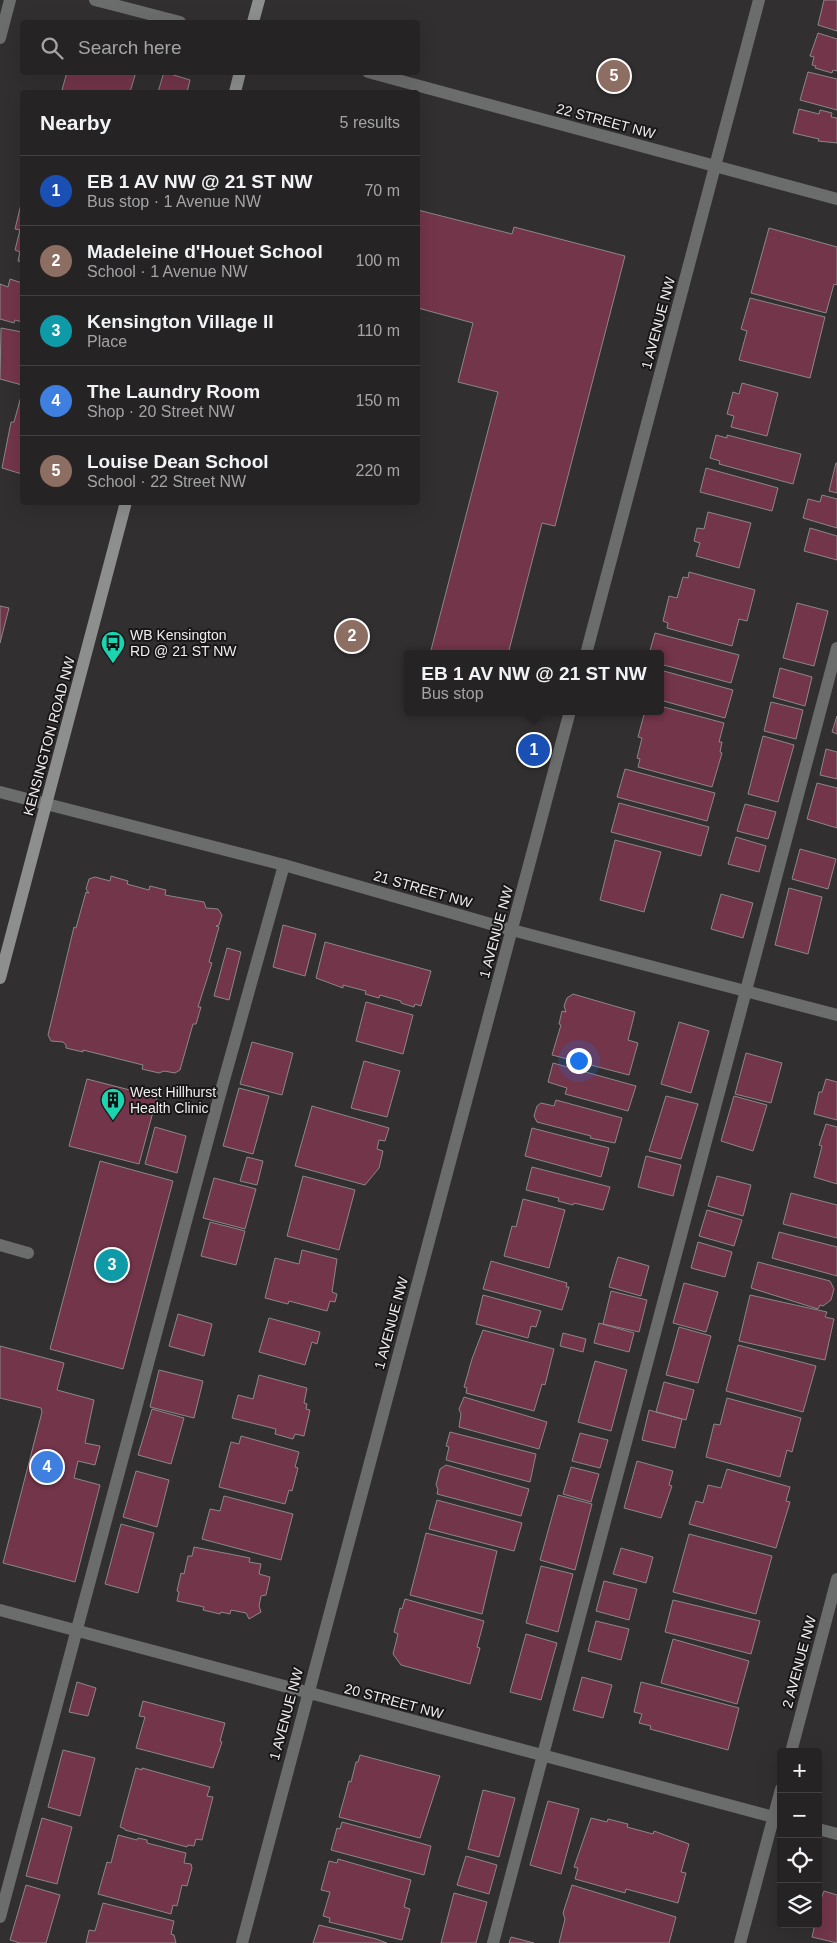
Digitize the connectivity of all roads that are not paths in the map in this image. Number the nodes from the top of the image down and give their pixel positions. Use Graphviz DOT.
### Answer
graph roads {
  1 [pos="10,0"];
  2 [pos="95,0"];
  3 [pos="259,0"];
  4 [pos="759,0"];
  5 [pos="172,20"];
  6 [pos="254,20"];
  7 [pos="0,38"];
  8 [pos="239,75"];
  9 [pos="379,75"];
  10 [pos="236,90"];
  11 [pos="715,166"];
  12 [pos="837,199"];
  13 [pos="125,505"];
  14 [pos="837,648"];
  15 [pos="587,650"];
  16 [pos="569,715"];
  17 [pos="0,792"];
  18 [pos="46,804"];
  19 [pos="284,865"];
  20 [pos="512,930"];
  21 [pos="0,978"];
  22 [pos="746,991"];
  23 [pos="837,1015"];
  24 [pos="0,1245"];
  25 [pos="28,1253"];
  26 [pos="837,1580"];
  27 [pos="0,1610"];
  28 [pos="76,1630"];
  29 [pos="307,1694"];
  30 [pos="792,1748"];
  31 [pos="544,1755"];
  32 [pos="777,1818"];
  33 [pos="822,1830"];
  34 [pos="837,1834"];
  35 [pos="0,1917"];
  36 [pos="242,1943"];
  37 [pos="493,1943"];
  38 [pos="740,1943"];
  1 -- 7 [label="street"];
  2 -- 5 [label="street"];
  3 -- 6 [label="street"];
  4 -- 11 [label="street, 1 AVENUE NW"];
  8 -- 10 [label="street"];
  9 -- 11 [label="street, 22 STREET NW"];
  11 -- 12 [label="street, 22 STREET NW"];
  11 -- 15 [label="street, 1 AVENUE NW"];
  13 -- 18 [label="street, KENSINGTON ROAD NW"];
  14 -- 22 [label="street"];
  16 -- 20 [label="street, 1 AVENUE NW"];
  17 -- 18 [label="street, 21 STREET NW"];
  18 -- 19 [label="street, 21 STREET NW"];
  18 -- 21 [label="street, KENSINGTON ROAD NW"];
  19 -- 20 [label="street, 21 STREET NW"];
  19 -- 28 [label="street"];
  20 -- 22 [label="street, 21 STREET NW"];
  20 -- 29 [label="street, 1 AVENUE NW"];
  22 -- 23 [label="street, 21 STREET NW"];
  22 -- 31 [label="street"];
  24 -- 25 [label="street"];
  26 -- 30 [label="street, 2 AVENUE NW"];
  27 -- 28 [label="street, 20 STREET NW"];
  28 -- 29 [label="street, 20 STREET NW"];
  28 -- 35 [label="street"];
  29 -- 31 [label="street, 20 STREET NW"];
  29 -- 36 [label="street, 1 AVENUE NW"];
  31 -- 32 [label="street, 20 STREET NW"];
  31 -- 37 [label="street"];
  32 -- 38 [label="street"];
  33 -- 34 [label="street"];
}
